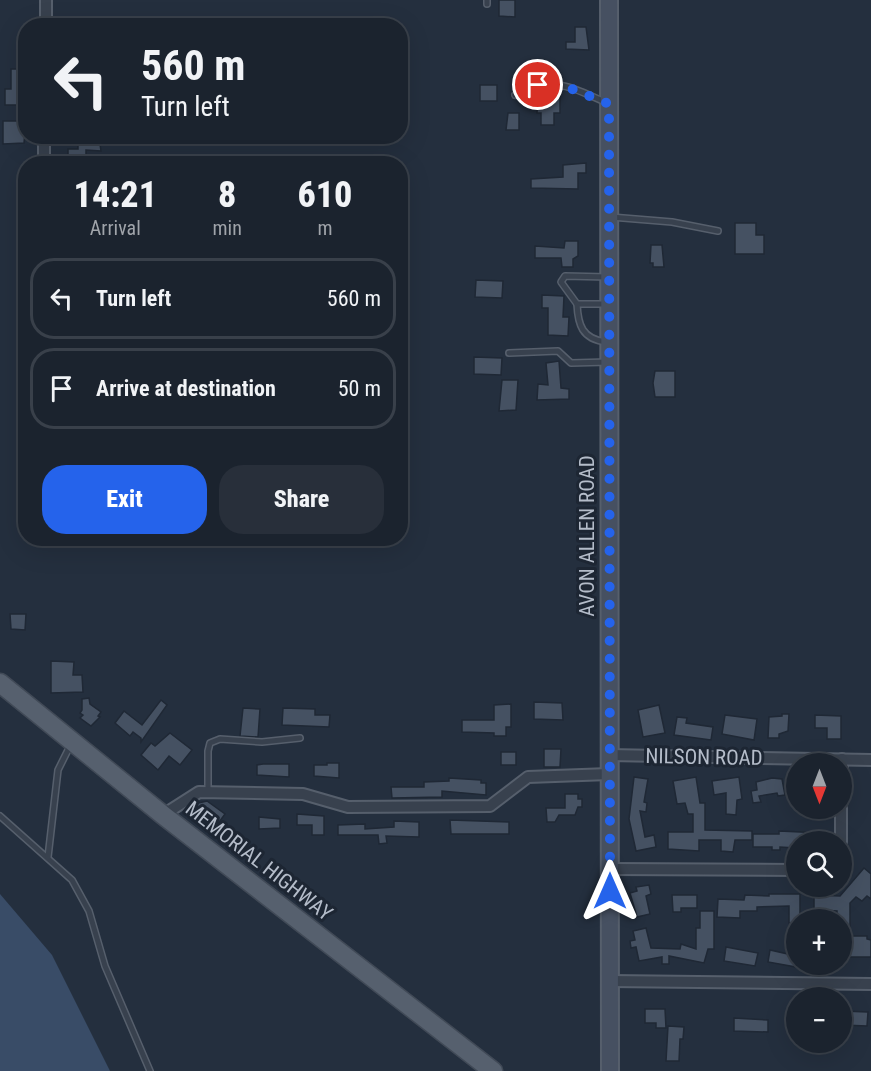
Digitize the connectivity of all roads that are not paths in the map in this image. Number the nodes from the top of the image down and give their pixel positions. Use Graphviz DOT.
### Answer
graph roads {
  1 [pos="46,0"];
  2 [pos="609,0"];
  3 [pos="46,18"];
  4 [pos="515,95"];
  5 [pos="609,104"];
  6 [pos="609,217"];
  7 [pos="718,231"];
  8 [pos="609,277"];
  9 [pos="577,304"];
  10 [pos="609,304"];
  11 [pos="609,342"];
  12 [pos="509,352"];
  13 [pos="609,362"];
  14 [pos="0,683"];
  15 [pos="300,738"];
  16 [pos="73,741"];
  17 [pos="609,755"];
  18 [pos="786,758"];
  19 [pos="852,759"];
  20 [pos="871,760"];
  21 [pos="609,774"];
  22 [pos="208,792"];
  23 [pos="163,815"];
  24 [pos="0,816"];
  25 [pos="48,857"];
  26 [pos="610,868"];
  27 [pos="786,870"];
  28 [pos="610,981"];
  29 [pos="871,984"];
  30 [pos="150,1071"];
  31 [pos="494,1071"];
  32 [pos="610,1071"];
  1 -- 3 [label="street"];
  2 -- 5 [label="street, AVON ALLEN ROAD"];
  4 -- 5 [label="lane"];
  5 -- 6 [label="street, AVON ALLEN ROAD"];
  6 -- 7 [label="lane"];
  6 -- 8 [label="street, AVON ALLEN ROAD"];
  8 -- 9 [label="lane"];
  8 -- 10 [label="street, AVON ALLEN ROAD"];
  9 -- 10 [label="lane"];
  9 -- 11 [label="lane"];
  10 -- 11 [label="street, AVON ALLEN ROAD"];
  11 -- 13 [label="street, AVON ALLEN ROAD"];
  12 -- 13 [label="lane"];
  13 -- 17 [label="street, AVON ALLEN ROAD"];
  14 -- 16 [label="main road, MEMORIAL HIGHWAY"];
  15 -- 22 [label="lane"];
  16 -- 23 [label="main road, MEMORIAL HIGHWAY"];
  16 -- 25 [label="lane"];
  17 -- 18 [label="street, NILSON ROAD"];
  17 -- 21 [label="street, AVON ALLEN ROAD"];
  19 -- 20 [label="street, NILSON ROAD"];
  21 -- 22 [label="street"];
  21 -- 26 [label="street, AVON ALLEN ROAD"];
  22 -- 23 [label="street"];
  23 -- 31 [label="main road, MEMORIAL HIGHWAY"];
  24 -- 25 [label="lane"];
  25 -- 30 [label="lane"];
  26 -- 27 [label="street"];
  26 -- 28 [label="street, AVON ALLEN ROAD"];
  28 -- 29 [label="street"];
  28 -- 32 [label="street, AVON ALLEN ROAD"];
}
